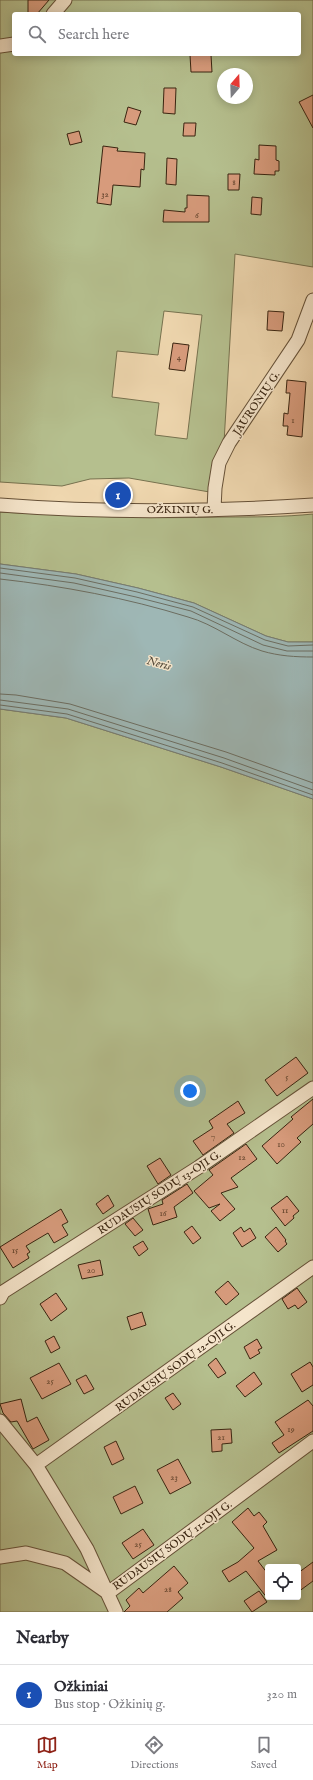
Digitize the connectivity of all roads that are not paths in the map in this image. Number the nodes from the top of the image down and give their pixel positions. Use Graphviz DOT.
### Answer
graph roads {
  1 [pos="64,0"];
  2 [pos="55,12"];
  3 [pos="12,44"];
  4 [pos="0,46"];
  5 [pos="313,300"];
  6 [pos="0,505"];
  7 [pos="313,505"];
  8 [pos="214,510"];
  9 [pos="313,1088"];
  10 [pos="313,1267"];
  11 [pos="2,1295"];
  12 [pos="0,1421"];
  13 [pos="313,1441"];
  14 [pos="36,1465"];
  15 [pos="0,1558"];
  16 [pos="108,1593"];
  17 [pos="116,1612"];
  1 -- 2 [label="street"];
  3 -- 4 [label="street"];
  5 -- 8 [label="street, JAURONIŲ G."];
  6 -- 8 [label="street, OŽKINIŲ G."];
  7 -- 8 [label="street, OŽKINIŲ G."];
  9 -- 11 [label="street, RUDAUSIŲ SODŲ 13-OJI G."];
  10 -- 14 [label="street, RUDAUSIŲ SODŲ 12-OJI G."];
  12 -- 14 [label="street"];
  13 -- 16 [label="street, RUDAUSIŲ SODŲ 11-OJI G."];
  14 -- 16 [label="street"];
  15 -- 16 [label="street, RUDAUSIŲ SODŲ 11-OJI G."];
  16 -- 17 [label="street"];
}
